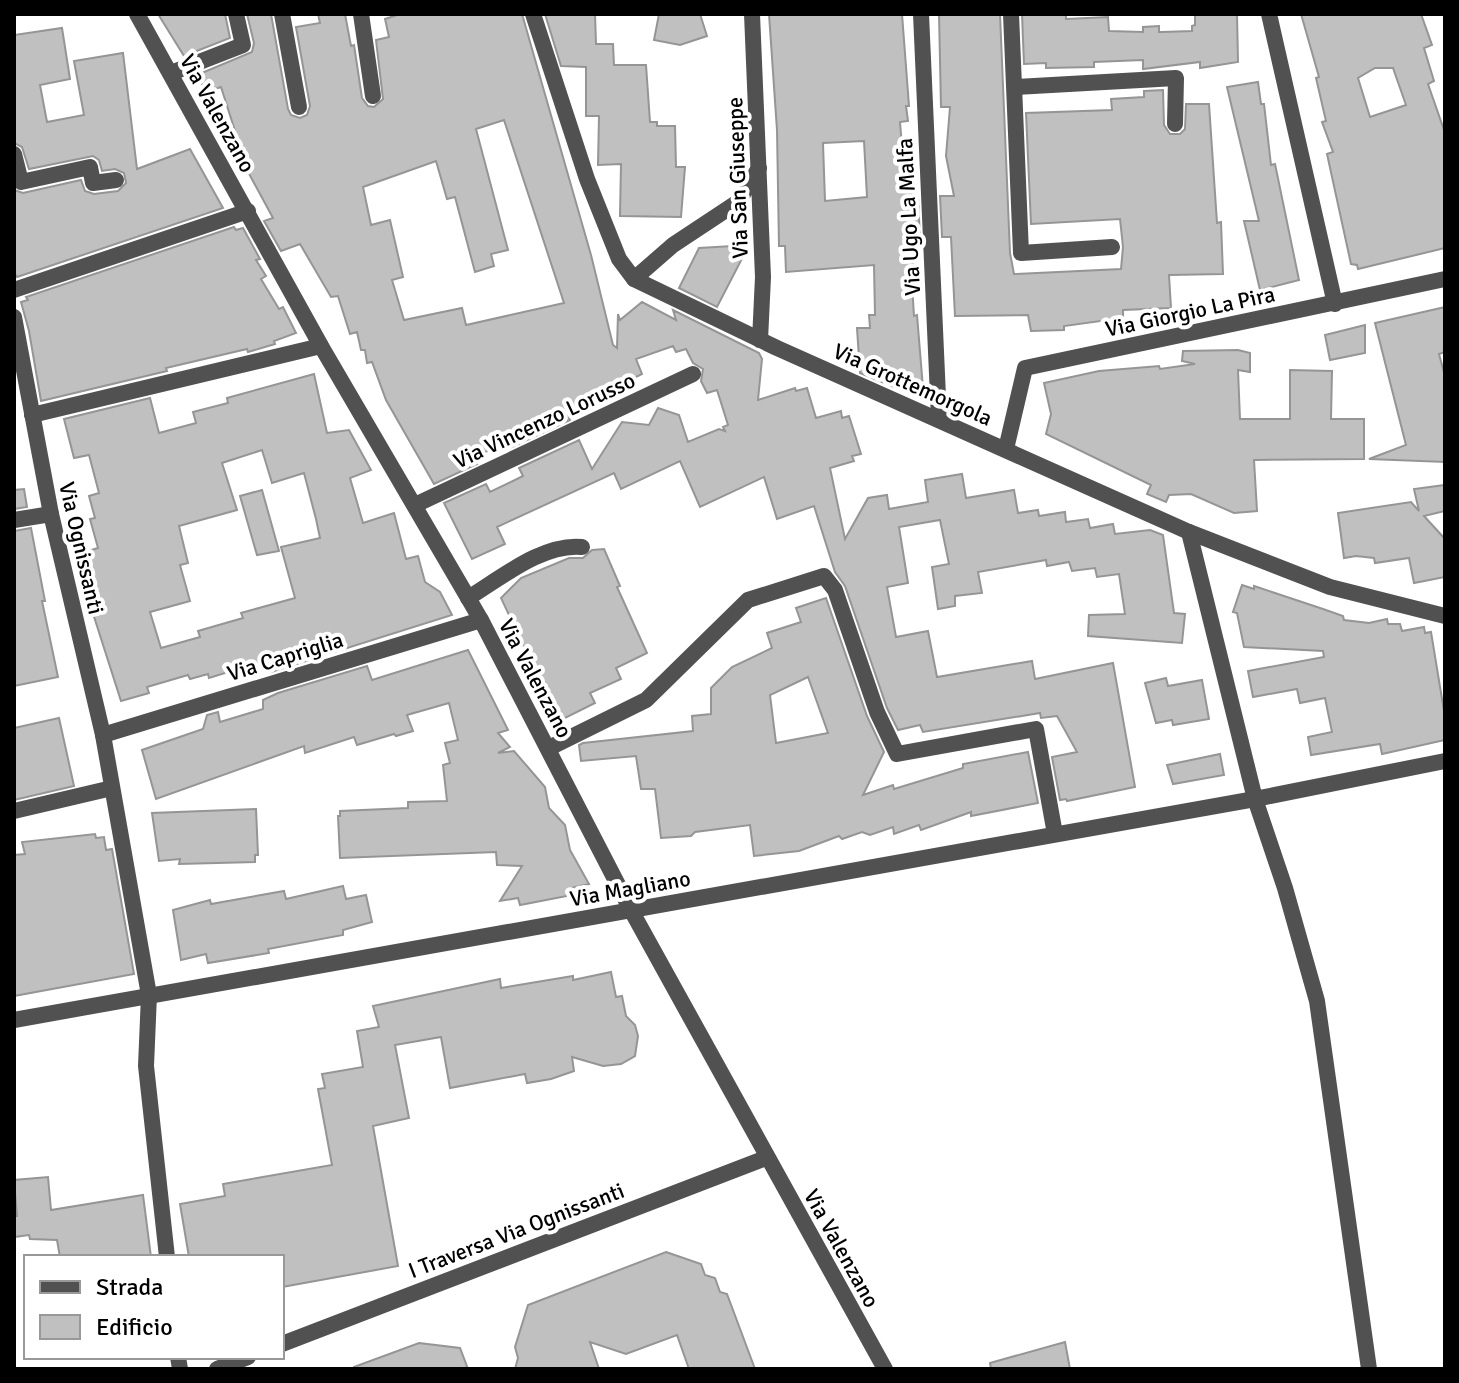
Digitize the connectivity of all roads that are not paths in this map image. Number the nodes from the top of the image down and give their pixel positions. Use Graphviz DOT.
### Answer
graph roads {
  1 [pos="137,14"];
  2 [pos="236,14"];
  3 [pos="282,14"];
  4 [pos="361,14"];
  5 [pos="533,14"];
  6 [pos="752,14"];
  7 [pos="921,14"];
  8 [pos="1011,14"];
  9 [pos="1269,14"];
  10 [pos="171,73"];
  11 [pos="1015,87"];
  12 [pos="373,96"];
  13 [pos="299,107"];
  14 [pos="1175,124"];
  15 [pos="14,154"];
  16 [pos="759,168"];
  17 [pos="116,180"];
  18 [pos="248,211"];
  19 [pos="1112,247"];
  20 [pos="634,279"];
  21 [pos="1445,279"];
  22 [pos="14,290"];
  23 [pos="1335,304"];
  24 [pos="14,317"];
  25 [pos="760,340"];
  26 [pos="321,346"];
  27 [pos="18,352"];
  28 [pos="693,374"];
  29 [pos="32,415"];
  30 [pos="939,419"];
  31 [pos="1006,449"];
  32 [pos="415,505"];
  33 [pos="51,514"];
  34 [pos="14,520"];
  35 [pos="1189,532"];
  36 [pos="582,547"];
  37 [pos="468,598"];
  38 [pos="1445,616"];
  39 [pos="481,620"];
  40 [pos="103,735"];
  41 [pos="549,748"];
  42 [pos="1445,761"];
  43 [pos="112,788"];
  44 [pos="1255,799"];
  45 [pos="14,811"];
  46 [pos="1055,834"];
  47 [pos="631,910"];
  48 [pos="149,995"];
  49 [pos="14,1020"];
  50 [pos="766,1158"];
  51 [pos="167,1255"];
  52 [pos="284,1343"];
  53 [pos="243,1359"];
  54 [pos="217,1369"];
  55 [pos="885,1369"];
  56 [pos="1369,1369"];
  1 -- 10 [label="street, Via Valenzano"];
  2 -- 10 [label="street"];
  3 -- 13 [label="street"];
  4 -- 12 [label="street"];
  5 -- 20 [label="street"];
  6 -- 16 [label="street, Via San Giuseppe"];
  7 -- 30 [label="street, Via Ugo La Malfa"];
  8 -- 11 [label="street"];
  9 -- 23 [label="street"];
  10 -- 18 [label="street, Via Valenzano"];
  11 -- 14 [label="street"];
  11 -- 19 [label="street"];
  15 -- 17 [label="street"];
  16 -- 20 [label="street"];
  16 -- 25 [label="street, Via San Giuseppe"];
  18 -- 22 [label="street"];
  18 -- 26 [label="street, Via Valenzano"];
  20 -- 25 [label="street, Via Grottemorgola"];
  21 -- 23 [label="street, Via Giorgio La Pira"];
  23 -- 31 [label="street, Via Giorgio La Pira"];
  24 -- 27 [label="street, Via Ognissanti"];
  25 -- 30 [label="street, Via Grottemorgola"];
  26 -- 29 [label="street"];
  26 -- 32 [label="street, Via Valenzano"];
  27 -- 29 [label="street, Via Ognissanti"];
  28 -- 32 [label="street, Via Vincenzo Lorusso"];
  29 -- 33 [label="street, Via Ognissanti"];
  30 -- 31 [label="street, Via Grottemorgola"];
  31 -- 35 [label="street, Via Grottemorgola"];
  32 -- 37 [label="street, Via Valenzano"];
  33 -- 34 [label="street"];
  33 -- 40 [label="street, Via Ognissanti"];
  35 -- 38 [label="street, Via Grottemorgola"];
  35 -- 44 [label="street"];
  36 -- 37 [label="street"];
  37 -- 39 [label="street, Via Valenzano"];
  39 -- 40 [label="street, Via Capriglia"];
  39 -- 41 [label="street, Via Valenzano"];
  40 -- 43 [label="street, Via Ognissanti"];
  41 -- 46 [label="street"];
  41 -- 47 [label="street, Via Valenzano"];
  42 -- 44 [label="street, Via Magliano"];
  43 -- 45 [label="street"];
  43 -- 48 [label="street, Via Ognissanti"];
  44 -- 46 [label="street, Via Magliano"];
  44 -- 56 [label="street"];
  46 -- 47 [label="street, Via Magliano"];
  47 -- 48 [label="street, Via Magliano"];
  47 -- 50 [label="street, Via Valenzano"];
  48 -- 49 [label="street, Via Magliano"];
  48 -- 51 [label="street, Via Ognissanti"];
  50 -- 52 [label="street, I Traversa Via Ognissanti"];
  50 -- 55 [label="street, Via Valenzano"];
  53 -- 54 [label="street"];
}
